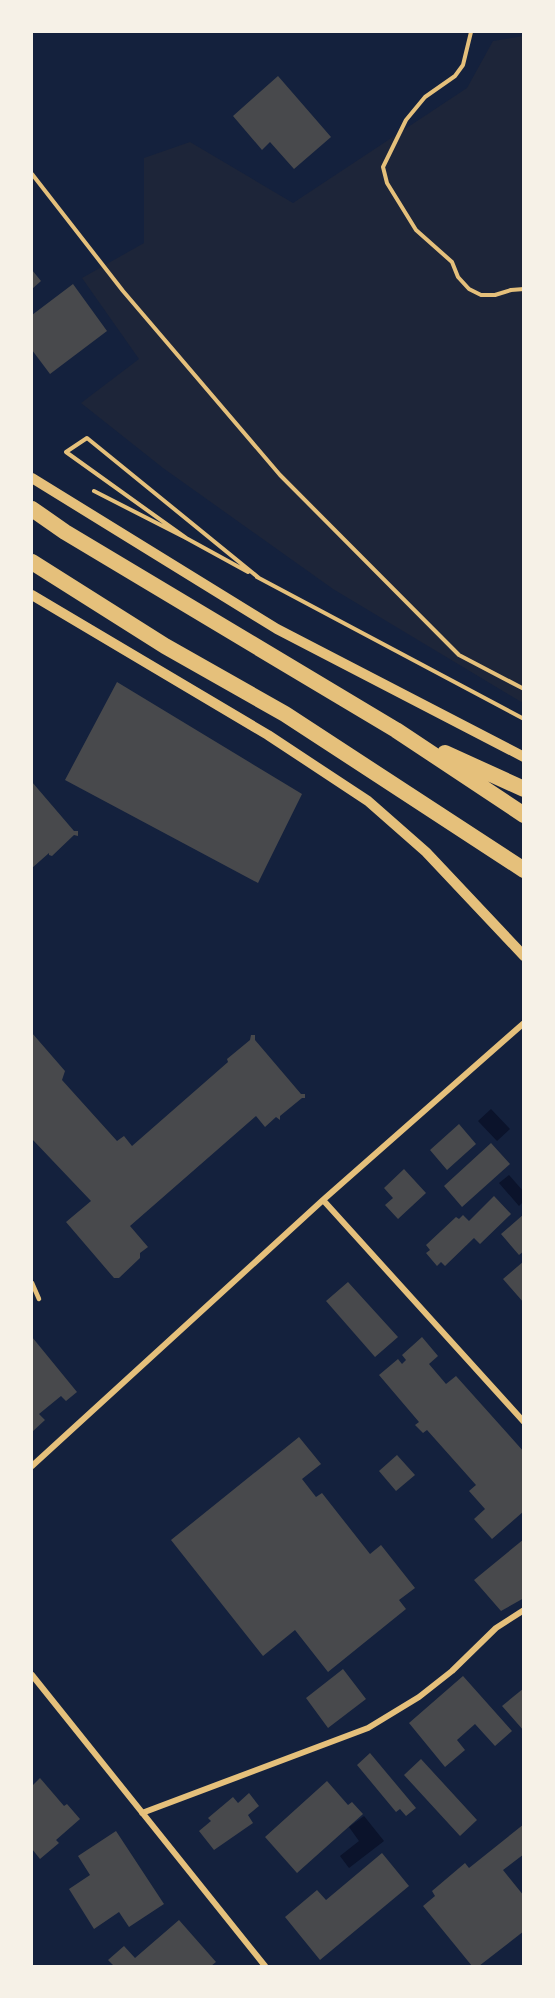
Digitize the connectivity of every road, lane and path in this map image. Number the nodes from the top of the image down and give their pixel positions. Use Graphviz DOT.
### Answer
graph roads {
  1 [pos="471,32"];
  2 [pos="32,174"];
  3 [pos="524,290"];
  4 [pos="32,478"];
  5 [pos="85,487"];
  6 [pos="32,509"];
  7 [pos="186,538"];
  8 [pos="32,562"];
  9 [pos="259,578"];
  10 [pos="32,595"];
  11 [pos="524,689"];
  12 [pos="524,719"];
  13 [pos="396,730"];
  14 [pos="524,757"];
  15 [pos="524,789"];
  16 [pos="524,815"];
  17 [pos="524,870"];
  18 [pos="524,956"];
  19 [pos="524,1023"];
  20 [pos="323,1200"];
  21 [pos="32,1282"];
  22 [pos="39,1299"];
  23 [pos="524,1422"];
  24 [pos="32,1466"];
  25 [pos="524,1610"];
  26 [pos="32,1675"];
  27 [pos="142,1813"];
  28 [pos="265,1966"];
  1 -- 3 [label="path"];
  2 -- 11 [label="path"];
  4 -- 14 [label="street"];
  5 -- 7 [label="path"];
  6 -- 13 [label="highway"];
  7 -- 9 [label="path"];
  7 -- 9 [label="path"];
  8 -- 17 [label="highway"];
  9 -- 12 [label="path"];
  10 -- 18 [label="street"];
  13 -- 15 [label="highway"];
  13 -- 16 [label="highway"];
  19 -- 20 [label="street"];
  20 -- 23 [label="street"];
  20 -- 24 [label="street"];
  21 -- 22 [label="lane"];
  25 -- 27 [label="street"];
  26 -- 27 [label="street"];
  27 -- 28 [label="street"];
}
